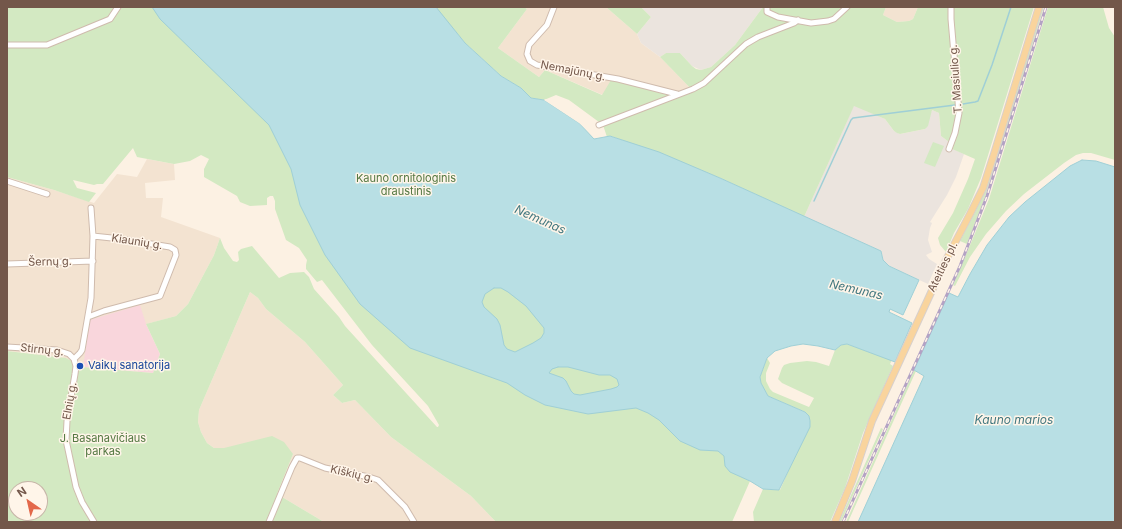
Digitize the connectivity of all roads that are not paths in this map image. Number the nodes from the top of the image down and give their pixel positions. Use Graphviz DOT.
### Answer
graph roads {
  1 [pos="118,7"];
  2 [pos="554,7"];
  3 [pos="767,7"];
  4 [pos="847,7"];
  5 [pos="951,7"];
  6 [pos="1039,7"];
  7 [pos="798,20"];
  8 [pos="7,45"];
  9 [pos="677,94"];
  10 [pos="599,125"];
  11 [pos="949,149"];
  12 [pos="7,181"];
  13 [pos="47,194"];
  14 [pos="91,208"];
  15 [pos="93,236"];
  16 [pos="93,261"];
  17 [pos="7,264"];
  18 [pos="88,317"];
  19 [pos="7,347"];
  20 [pos="74,359"];
  21 [pos="94,522"];
  22 [pos="269,522"];
  23 [pos="414,522"];
  24 [pos="835,522"];
  1 -- 8 [label="street"];
  2 -- 9 [label="street, Nemajūnų g."];
  3 -- 7 [label="street"];
  4 -- 7 [label="street"];
  5 -- 11 [label="street, T. Masiulio g."];
  6 -- 24 [label="main road, Ateities pl."];
  7 -- 9 [label="street"];
  9 -- 10 [label="street"];
  12 -- 13 [label="street"];
  14 -- 15 [label="street, Elnių g."];
  15 -- 16 [label="street, Elnių g."];
  15 -- 18 [label="street, Kiaunių g."];
  16 -- 17 [label="street, Šernų g."];
  16 -- 18 [label="street, Elnių g."];
  18 -- 20 [label="street, Elnių g."];
  19 -- 20 [label="street, Stirnų g."];
  20 -- 21 [label="street, Elnių g."];
  22 -- 23 [label="street, Kiškių g."];
}
